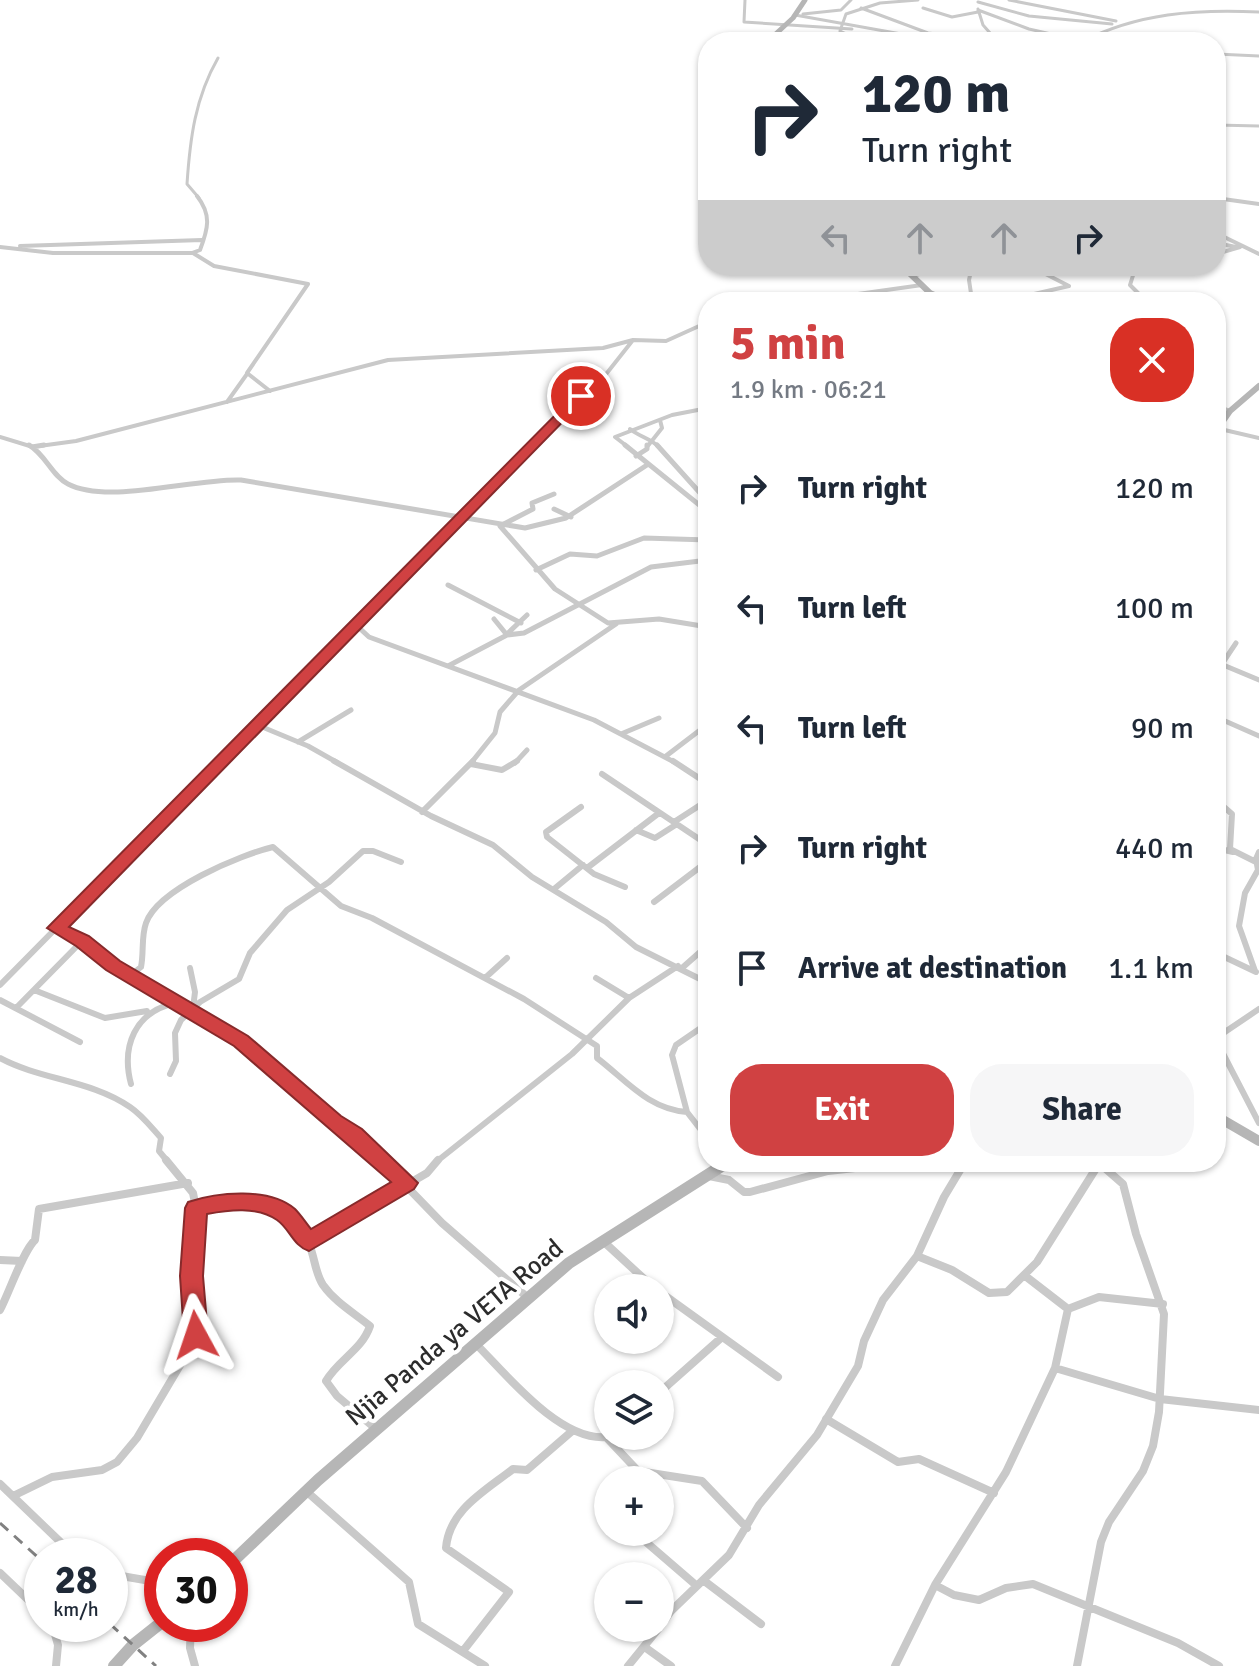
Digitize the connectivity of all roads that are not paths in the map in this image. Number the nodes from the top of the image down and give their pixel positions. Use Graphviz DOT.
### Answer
graph roads {
  1 [pos="745,0"];
  2 [pos="805,0"];
  3 [pos="851,0"];
  4 [pos="918,0"];
  5 [pos="1009,0"];
  6 [pos="978,1"];
  7 [pos="861,8"];
  8 [pos="923,8"];
  9 [pos="978,11"];
  10 [pos="1259,12"];
  11 [pos="796,15"];
  12 [pos="1122,22"];
  13 [pos="784,25"];
  14 [pos="841,26"];
  15 [pos="777,32"];
  16 [pos="845,32"];
  17 [pos="887,32"];
  18 [pos="926,32"];
  19 [pos="989,32"];
  20 [pos="1036,32"];
  21 [pos="1101,32"];
  22 [pos="1226,54"];
  23 [pos="1259,56"];
  24 [pos="218,58"];
  25 [pos="1226,125"];
  26 [pos="1259,126"];
  27 [pos="1226,199"];
  28 [pos="1259,204"];
  29 [pos="1226,239"];
  30 [pos="202,240"];
  31 [pos="1226,245"];
  32 [pos="1259,246"];
  33 [pos="0,247"];
  34 [pos="1238,247"];
  35 [pos="1249,250"];
  36 [pos="1226,251"];
  37 [pos="192,253"];
  38 [pos="1259,254"];
  39 [pos="912,276"];
  40 [pos="1050,276"];
  41 [pos="922,285"];
  42 [pos="876,292"];
  43 [pos="927,292"];
  44 [pos="1043,292"];
  45 [pos="698,327"];
  46 [pos="633,340"];
  47 [pos="247,374"];
  48 [pos="1259,386"];
  49 [pos="270,391"];
  50 [pos="227,402"];
  51 [pos="698,410"];
  52 [pos="1226,410"];
  53 [pos="1230,411"];
  54 [pos="1226,416"];
  55 [pos="660,420"];
  56 [pos="630,429"];
  57 [pos="1226,431"];
  58 [pos="0,437"];
  59 [pos="1259,438"];
  60 [pos="653,441"];
  61 [pos="32,447"];
  62 [pos="636,456"];
  63 [pos="647,465"];
  64 [pos="698,491"];
  65 [pos="554,494"];
  66 [pos="698,495"];
  67 [pos="691,497"];
  68 [pos="698,503"];
  69 [pos="554,509"];
  70 [pos="464,515"];
  71 [pos="571,517"];
  72 [pos="500,524"];
  73 [pos="698,539"];
  74 [pos="698,561"];
  75 [pos="536,570"];
  76 [pos="448,585"];
  77 [pos="582,604"];
  78 [pos="527,615"];
  79 [pos="494,619"];
  80 [pos="521,623"];
  81 [pos="355,624"];
  82 [pos="616,624"];
  83 [pos="698,625"];
  84 [pos="507,635"];
  85 [pos="1236,643"];
  86 [pos="1226,655"];
  87 [pos="448,666"];
  88 [pos="1226,666"];
  89 [pos="1259,680"];
  90 [pos="519,690"];
  91 [pos="351,710"];
  92 [pos="659,718"];
  93 [pos="1226,721"];
  94 [pos="255,724"];
  95 [pos="698,732"];
  96 [pos="621,734"];
  97 [pos="1259,736"];
  98 [pos="298,742"];
  99 [pos="527,750"];
  100 [pos="666,756"];
  101 [pos="471,764"];
  102 [pos="602,774"];
  103 [pos="698,777"];
  104 [pos="581,807"];
  105 [pos="698,807"];
  106 [pos="1226,809"];
  107 [pos="422,812"];
  108 [pos="659,813"];
  109 [pos="676,823"];
  110 [pos="636,830"];
  111 [pos="698,838"];
  112 [pos="1226,850"];
  113 [pos="1233,852"];
  114 [pos="1258,857"];
  115 [pos="401,862"];
  116 [pos="585,867"];
  117 [pos="698,869"];
  118 [pos="625,887"];
  119 [pos="318,889"];
  120 [pos="554,889"];
  121 [pos="654,902"];
  122 [pos="56,928"];
  123 [pos="82,941"];
  124 [pos="698,953"];
  125 [pos="507,958"];
  126 [pos="1226,958"];
  127 [pos="680,967"];
  128 [pos="190,968"];
  129 [pos="1257,972"];
  130 [pos="131,975"];
  131 [pos="698,977"];
  132 [pos="485,978"];
  133 [pos="596,978"];
  134 [pos="0,985"];
  135 [pos="34,990"];
  136 [pos="629,998"];
  137 [pos="0,1000"];
  138 [pos="175,1003"];
  139 [pos="16,1008"];
  140 [pos="1259,1009"];
  141 [pos="192,1010"];
  142 [pos="147,1011"];
  143 [pos="698,1031"];
  144 [pos="1226,1032"];
  145 [pos="586,1041"];
  146 [pos="80,1042"];
  147 [pos="0,1058"];
  148 [pos="1226,1059"];
  149 [pos="170,1074"];
  150 [pos="131,1084"];
  151 [pos="687,1112"];
  152 [pos="1226,1122"];
  153 [pos="1259,1123"];
  154 [pos="698,1126"];
  155 [pos="1259,1141"];
  156 [pos="714,1172"];
  157 [pos="825,1172"];
  158 [pos="959,1172"];
  159 [pos="1095,1172"];
  160 [pos="1110,1172"];
  161 [pos="708,1176"];
  162 [pos="188,1183"];
  163 [pos="406,1183"];
  164 [pos="196,1208"];
  165 [pos="601,1240"];
  166 [pos="309,1242"];
  167 [pos="917,1256"];
  168 [pos="0,1260"];
  169 [pos="22,1261"];
  170 [pos="639,1274"];
  171 [pos="1024,1275"];
  172 [pos="527,1297"];
  173 [pos="674,1303"];
  174 [pos="1163,1304"];
  175 [pos="1068,1309"];
  176 [pos="0,1310"];
  177 [pos="721,1338"];
  178 [pos="475,1343"];
  179 [pos="1055,1368"];
  180 [pos="778,1377"];
  181 [pos="674,1380"];
  182 [pos="1160,1399"];
  183 [pos="1259,1410"];
  184 [pos="826,1419"];
  185 [pos="376,1429"];
  186 [pos="571,1432"];
  187 [pos="594,1439"];
  188 [pos="619,1450"];
  189 [pos="0,1484"];
  190 [pos="306,1491"];
  191 [pos="994,1493"];
  192 [pos="13,1496"];
  193 [pos="747,1528"];
  194 [pos="56,1538"];
  195 [pos="652,1546"];
  196 [pos="248,1547"];
  197 [pos="0,1573"];
  198 [pos="700,1583"];
  199 [pos="935,1585"];
  200 [pos="24,1596"];
  201 [pos="1090,1607"];
  202 [pos="674,1608"];
  203 [pos="761,1624"];
  204 [pos="144,1636"];
  205 [pos="57,1642"];
  206 [pos="190,1642"];
  207 [pos="650,1642"];
  208 [pos="646,1648"];
  209 [pos="463,1651"];
  210 [pos="56,1666"];
  211 [pos="114,1666"];
  212 [pos="195,1666"];
  213 [pos="485,1666"];
  214 [pos="628,1666"];
  215 [pos="671,1666"];
  216 [pos="895,1666"];
  217 [pos="1077,1666"];
  218 [pos="1219,1666"];
  1 -- 13 [label="street"];
  2 -- 11 [label="street"];
  3 -- 11 [label="street"];
  4 -- 7 [label="street"];
  5 -- 12 [label="street"];
  6 -- 9 [label="street"];
  6 -- 12 [label="street"];
  7 -- 14 [label="street"];
  7 -- 18 [label="street"];
  8 -- 9 [label="street"];
  9 -- 19 [label="street"];
  9 -- 20 [label="street"];
  10 -- 12 [label="street"];
  11 -- 13 [label="street"];
  11 -- 14 [label="street"];
  12 -- 21 [label="street"];
  13 -- 14 [label="street"];
  13 -- 15 [label="street"];
  14 -- 16 [label="street"];
  14 -- 17 [label="street"];
  22 -- 23 [label="street"];
  24 -- 30 [label="street"];
  25 -- 26 [label="street"];
  27 -- 28 [label="street"];
  29 -- 34 [label="street"];
  30 -- 33 [label="street"];
  30 -- 37 [label="street"];
  31 -- 34 [label="street"];
  32 -- 35 [label="street"];
  33 -- 37 [label="street"];
  34 -- 35 [label="street"];
  34 -- 36 [label="street"];
  35 -- 38 [label="street"];
  37 -- 47 [label="street"];
  39 -- 41 [label="street"];
  40 -- 44 [label="street"];
  41 -- 42 [label="street"];
  41 -- 43 [label="street"];
  45 -- 46 [label="street"];
  46 -- 49 [label="street"];
  46 -- 70 [label="street"];
  47 -- 49 [label="street"];
  47 -- 50 [label="street"];
  48 -- 53 [label="street"];
  49 -- 50 [label="street"];
  50 -- 61 [label="street"];
  51 -- 55 [label="street"];
  52 -- 53 [label="street"];
  53 -- 54 [label="street"];
  55 -- 56 [label="street"];
  55 -- 60 [label="street"];
  56 -- 60 [label="street"];
  56 -- 62 [label="street"];
  57 -- 59 [label="street"];
  58 -- 61 [label="street"];
  60 -- 62 [label="street"];
  60 -- 64 [label="street"];
  61 -- 70 [label="street"];
  62 -- 63 [label="street"];
  63 -- 67 [label="street"];
  63 -- 71 [label="street"];
  65 -- 72 [label="street"];
  66 -- 67 [label="street"];
  67 -- 68 [label="street"];
  69 -- 71 [label="street"];
  70 -- 72 [label="street"];
  70 -- 81 [label="street"];
  71 -- 72 [label="street"];
  72 -- 75 [label="street"];
  73 -- 75 [label="street"];
  74 -- 77 [label="street"];
  75 -- 77 [label="street"];
  76 -- 80 [label="street"];
  77 -- 82 [label="street"];
  77 -- 84 [label="street"];
  78 -- 80 [label="street"];
  79 -- 84 [label="street"];
  80 -- 84 [label="street"];
  81 -- 87 [label="street"];
  81 -- 94 [label="street"];
  82 -- 83 [label="street"];
  82 -- 90 [label="street"];
  84 -- 87 [label="street"];
  85 -- 86 [label="street"];
  87 -- 90 [label="street"];
  88 -- 89 [label="street"];
  90 -- 96 [label="street"];
  90 -- 101 [label="street"];
  91 -- 98 [label="street"];
  92 -- 96 [label="street"];
  93 -- 97 [label="street"];
  94 -- 98 [label="street"];
  94 -- 122 [label="street"];
  95 -- 100 [label="street"];
  96 -- 100 [label="street"];
  98 -- 107 [label="street"];
  99 -- 101 [label="street"];
  100 -- 103 [label="street"];
  101 -- 107 [label="street"];
  102 -- 108 [label="street"];
  104 -- 116 [label="street"];
  105 -- 109 [label="street"];
  106 -- 113 [label="street"];
  107 -- 120 [label="street"];
  108 -- 109 [label="street"];
  108 -- 110 [label="street"];
  109 -- 110 [label="street"];
  109 -- 111 [label="street"];
  110 -- 116 [label="street"];
  112 -- 113 [label="street"];
  113 -- 114 [label="street"];
  114 -- 129 [label="street"];
  115 -- 119 [label="street"];
  116 -- 118 [label="street"];
  116 -- 120 [label="street"];
  117 -- 121 [label="street"];
  119 -- 130 [label="street"];
  119 -- 132 [label="street"];
  119 -- 141 [label="street"];
  120 -- 127 [label="street"];
  122 -- 123 [label="street"];
  122 -- 134 [label="street"];
  123 -- 130 [label="street"];
  123 -- 135 [label="street"];
  124 -- 127 [label="street"];
  125 -- 132 [label="street"];
  126 -- 129 [label="street"];
  127 -- 131 [label="street"];
  127 -- 136 [label="street"];
  128 -- 141 [label="street"];
  130 -- 138 [label="street"];
  132 -- 145 [label="street"];
  133 -- 136 [label="street"];
  135 -- 139 [label="street"];
  135 -- 142 [label="street"];
  136 -- 145 [label="street"];
  137 -- 139 [label="street"];
  138 -- 141 [label="street"];
  138 -- 142 [label="street"];
  139 -- 146 [label="street"];
  140 -- 144 [label="street"];
  141 -- 149 [label="street"];
  141 -- 163 [label="street"];
  142 -- 150 [label="street"];
  143 -- 151 [label="street"];
  145 -- 151 [label="street"];
  145 -- 163 [label="street"];
  147 -- 162 [label="street"];
  148 -- 153 [label="street"];
  151 -- 154 [label="street"];
  152 -- 155 [label="street"];
  156 -- 161 [label="street, Njia Panda ya VETA Road"];
  157 -- 161 [label="street"];
  158 -- 167 [label="street"];
  159 -- 171 [label="street"];
  160 -- 174 [label="street"];
  161 -- 165 [label="street, Njia Panda ya VETA Road"];
  162 -- 164 [label="street"];
  162 -- 169 [label="street"];
  163 -- 166 [label="street"];
  163 -- 172 [label="street"];
  164 -- 166 [label="street"];
  164 -- 192 [label="street"];
  165 -- 170 [label="street"];
  165 -- 172 [label="street, Njia Panda ya VETA Road"];
  166 -- 185 [label="street"];
  167 -- 171 [label="street"];
  167 -- 184 [label="street"];
  168 -- 169 [label="street"];
  169 -- 176 [label="street"];
  171 -- 175 [label="street"];
  172 -- 178 [label="street, Njia Panda ya VETA Road"];
  173 -- 177 [label="street"];
  174 -- 175 [label="street"];
  174 -- 182 [label="street"];
  175 -- 179 [label="street"];
  177 -- 180 [label="street"];
  177 -- 181 [label="street"];
  178 -- 185 [label="street, Njia Panda ya VETA Road"];
  178 -- 186 [label="street"];
  179 -- 182 [label="street"];
  179 -- 191 [label="street"];
  182 -- 183 [label="street"];
  182 -- 201 [label="street"];
  184 -- 191 [label="street"];
  184 -- 193 [label="street"];
  185 -- 190 [label="street, Njia Panda ya VETA Road"];
  186 -- 187 [label="street"];
  186 -- 209 [label="street"];
  188 -- 193 [label="street"];
  189 -- 192 [label="street"];
  190 -- 196 [label="street, Njia Panda ya VETA Road"];
  190 -- 209 [label="street"];
  191 -- 199 [label="street"];
  192 -- 194 [label="street"];
  193 -- 198 [label="street"];
  195 -- 198 [label="street"];
  197 -- 200 [label="street"];
  198 -- 202 [label="street"];
  198 -- 203 [label="street"];
  199 -- 201 [label="street"];
  199 -- 216 [label="street"];
  201 -- 217 [label="street"];
  201 -- 218 [label="street"];
  204 -- 211 [label="street"];
  205 -- 210 [label="street"];
  206 -- 212 [label="street"];
  207 -- 208 [label="street"];
  208 -- 214 [label="street"];
  208 -- 215 [label="street"];
  209 -- 213 [label="street"];
}
